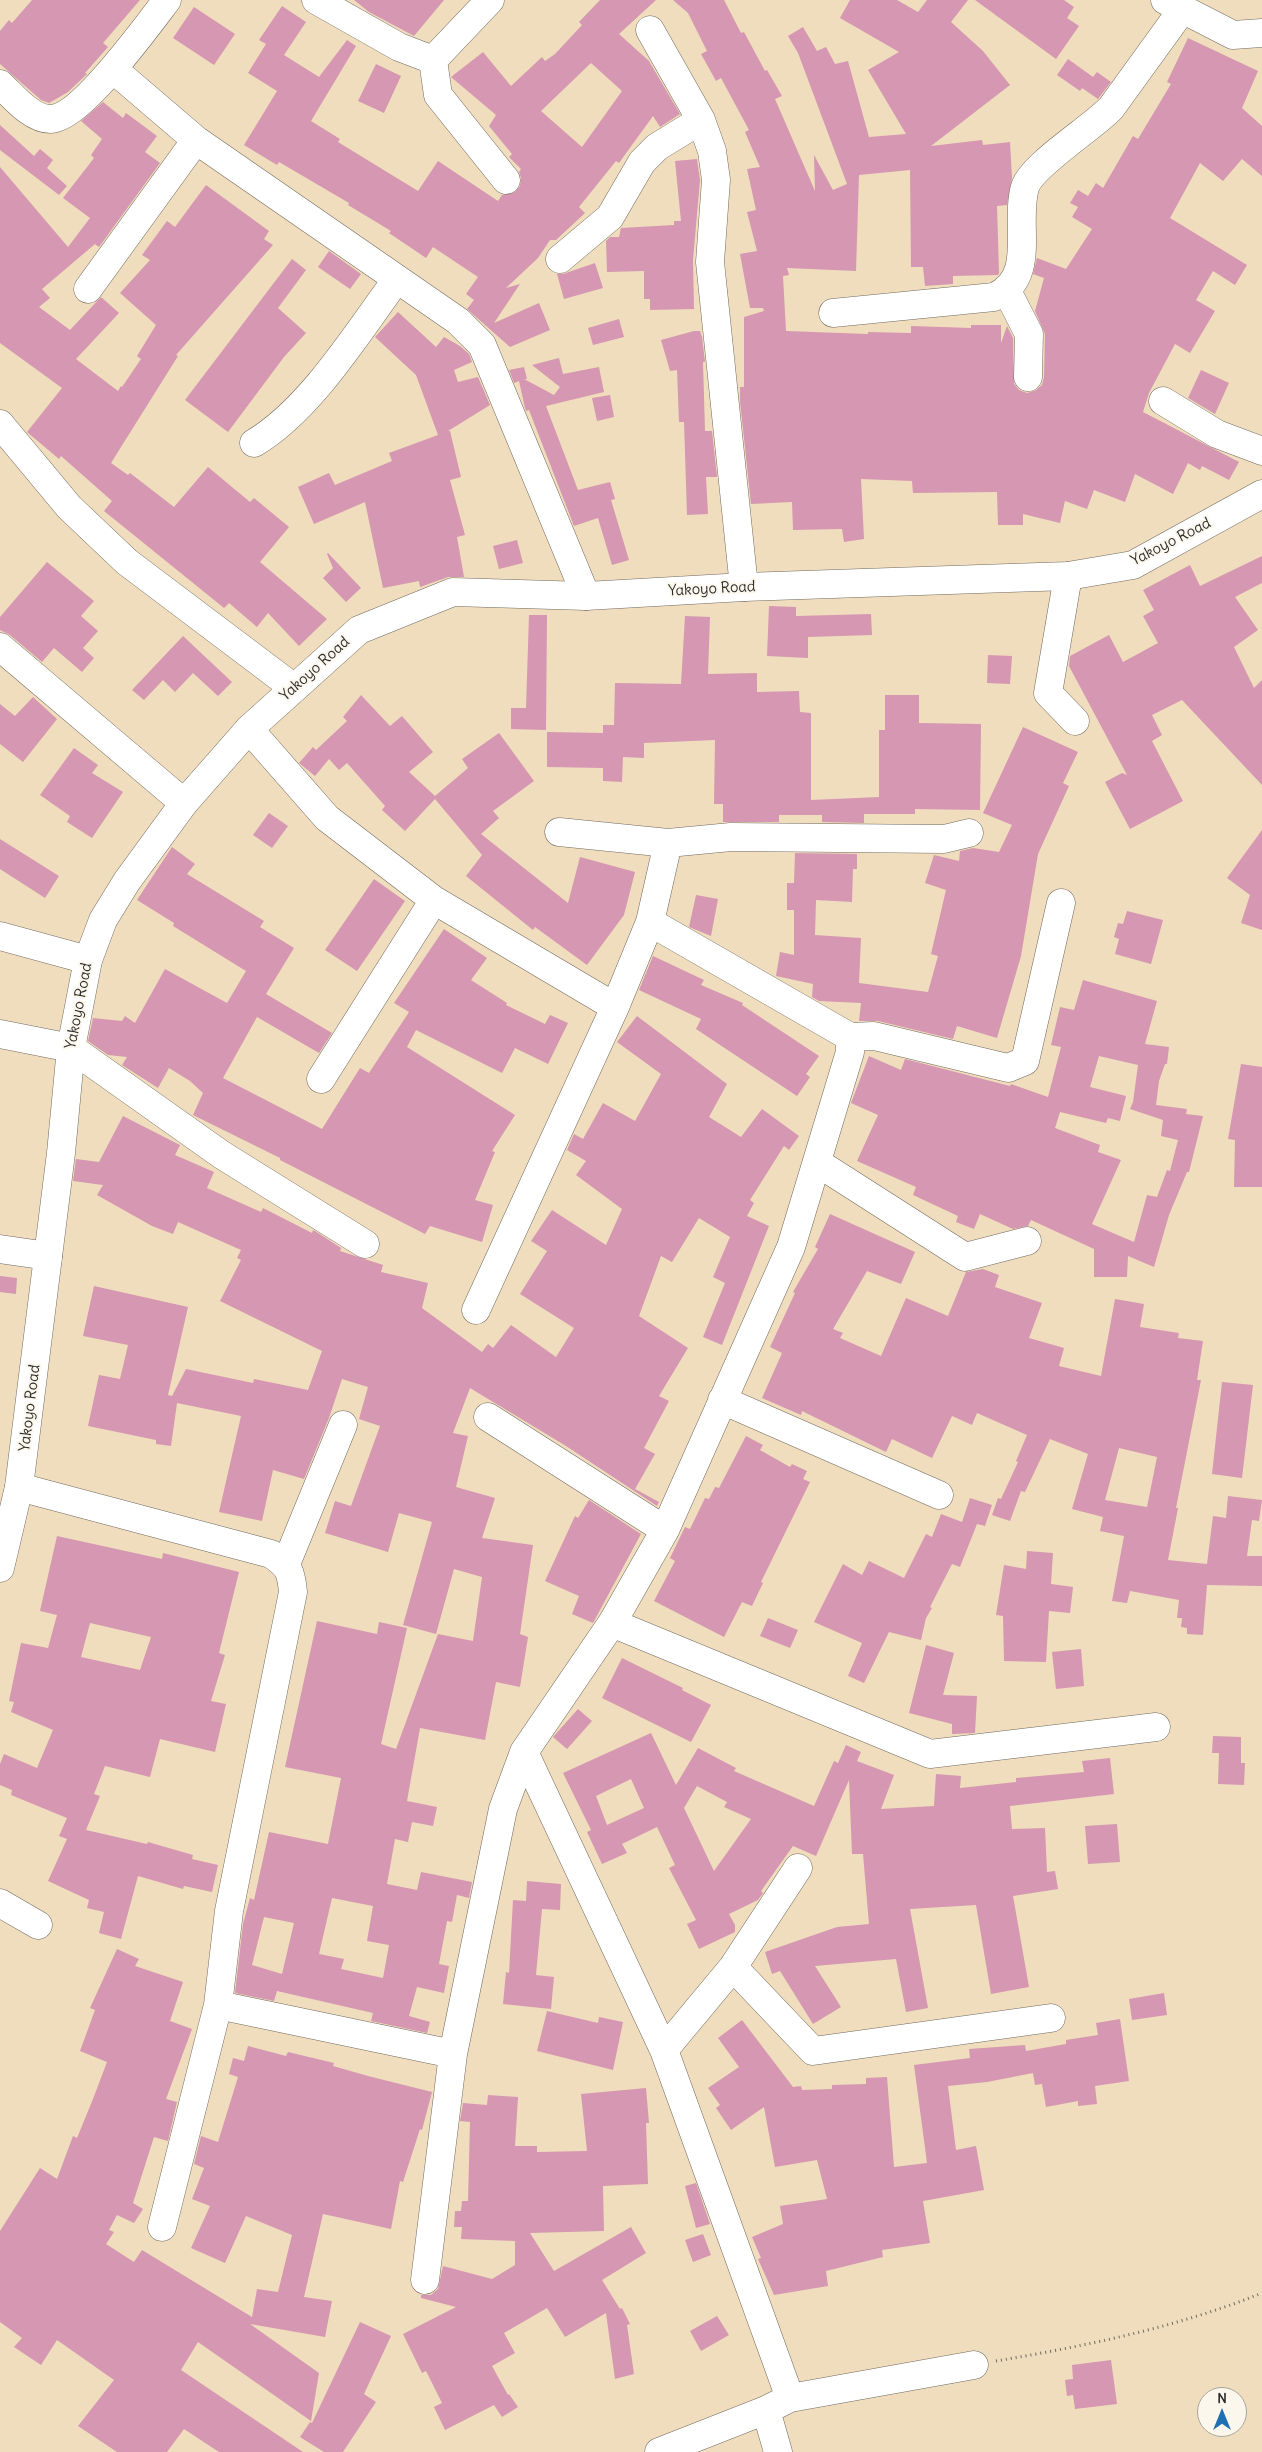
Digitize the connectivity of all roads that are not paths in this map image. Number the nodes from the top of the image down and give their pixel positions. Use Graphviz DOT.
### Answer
graph roads {
  1 [pos="167,0"];
  2 [pos="316,0"];
  3 [pos="490,0"];
  4 [pos="1173,5"];
  5 [pos="650,30"];
  6 [pos="1262,33"];
  7 [pos="433,60"];
  8 [pos="113,69"];
  9 [pos="0,84"];
  10 [pos="701,120"];
  11 [pos="196,140"];
  12 [pos="506,180"];
  13 [pos="560,259"];
  14 [pos="397,280"];
  15 [pos="88,289"];
  16 [pos="1007,291"];
  17 [pos="833,313"];
  18 [pos="1028,377"];
  19 [pos="1163,401"];
  20 [pos="0,424"];
  21 [pos="254,442"];
  22 [pos="1262,451"];
  23 [pos="1262,494"];
  24 [pos="1068,576"];
  25 [pos="744,587"];
  26 [pos="586,596"];
  27 [pos="0,648"];
  28 [pos="294,688"];
  29 [pos="1075,721"];
  30 [pos="249,729"];
  31 [pos="184,803"];
  32 [pos="559,832"];
  33 [pos="969,833"];
  34 [pos="668,843"];
  35 [pos="434,900"];
  36 [pos="1061,903"];
  37 [pos="650,922"];
  38 [pos="0,936"];
  39 [pos="88,960"];
  40 [pos="615,1007"];
  41 [pos="0,1034"];
  42 [pos="850,1037"];
  43 [pos="71,1048"];
  44 [pos="321,1079"];
  45 [pos="818,1163"];
  46 [pos="1027,1241"];
  47 [pos="365,1244"];
  48 [pos="0,1249"];
  49 [pos="48,1256"];
  50 [pos="476,1310"];
  51 [pos="722,1400"];
  52 [pos="488,1417"];
  53 [pos="343,1425"];
  54 [pos="19,1487"];
  55 [pos="939,1495"];
  56 [pos="665,1530"];
  57 [pos="286,1564"];
  58 [pos="0,1568"];
  59 [pos="612,1624"];
  60 [pos="1156,1726"];
  61 [pos="524,1752"];
  62 [pos="798,1868"];
  63 [pos="0,1903"];
  64 [pos="38,1925"];
  65 [pos="733,1967"];
  66 [pos="218,2005"];
  67 [pos="1051,2018"];
  68 [pos="664,2050"];
  69 [pos="453,2054"];
  70 [pos="162,2227"];
  71 [pos="425,2280"];
  72 [pos="974,2365"];
  73 [pos="778,2404"];
  74 [pos="659,2452"];
  75 [pos="778,2452"];
  1 -- 8 [label="street"];
  2 -- 7 [label="street"];
  3 -- 7 [label="street"];
  4 -- 6 [label="street"];
  4 -- 16 [label="street"];
  5 -- 10 [label="street"];
  7 -- 12 [label="street"];
  8 -- 9 [label="street"];
  8 -- 11 [label="street"];
  10 -- 13 [label="street"];
  10 -- 25 [label="street"];
  11 -- 14 [label="street"];
  11 -- 15 [label="street"];
  14 -- 21 [label="street"];
  14 -- 26 [label="street"];
  16 -- 17 [label="street"];
  16 -- 18 [label="street"];
  19 -- 22 [label="street"];
  20 -- 28 [label="street"];
  23 -- 24 [label="street, Yakoyo Road"];
  24 -- 25 [label="street, Yakoyo Road"];
  24 -- 29 [label="street"];
  25 -- 26 [label="street, Yakoyo Road"];
  26 -- 28 [label="street, Yakoyo Road"];
  27 -- 31 [label="street"];
  28 -- 30 [label="street, Yakoyo Road"];
  30 -- 31 [label="street, Yakoyo Road"];
  30 -- 35 [label="street"];
  31 -- 39 [label="street, Yakoyo Road"];
  32 -- 34 [label="street"];
  33 -- 34 [label="street"];
  34 -- 37 [label="street"];
  35 -- 40 [label="street"];
  35 -- 44 [label="street"];
  36 -- 42 [label="street"];
  37 -- 40 [label="street"];
  37 -- 42 [label="street"];
  38 -- 39 [label="street"];
  39 -- 43 [label="street, Yakoyo Road"];
  40 -- 50 [label="street"];
  41 -- 43 [label="street"];
  42 -- 45 [label="street"];
  43 -- 47 [label="street"];
  43 -- 49 [label="street, Yakoyo Road"];
  45 -- 46 [label="street"];
  45 -- 51 [label="street"];
  48 -- 49 [label="street"];
  49 -- 54 [label="street, Yakoyo Road"];
  51 -- 55 [label="street"];
  51 -- 56 [label="street"];
  52 -- 56 [label="street"];
  53 -- 57 [label="street"];
  54 -- 57 [label="street"];
  54 -- 58 [label="street, Yakoyo Road"];
  56 -- 59 [label="street"];
  57 -- 66 [label="street"];
  59 -- 60 [label="street"];
  59 -- 61 [label="street"];
  61 -- 68 [label="street"];
  61 -- 69 [label="street"];
  62 -- 65 [label="street"];
  63 -- 64 [label="street"];
  65 -- 67 [label="street"];
  65 -- 68 [label="street"];
  66 -- 69 [label="street"];
  66 -- 70 [label="street"];
  68 -- 73 [label="street"];
  69 -- 71 [label="street"];
  72 -- 73 [label="street"];
  73 -- 74 [label="street"];
  73 -- 75 [label="street"];
}
